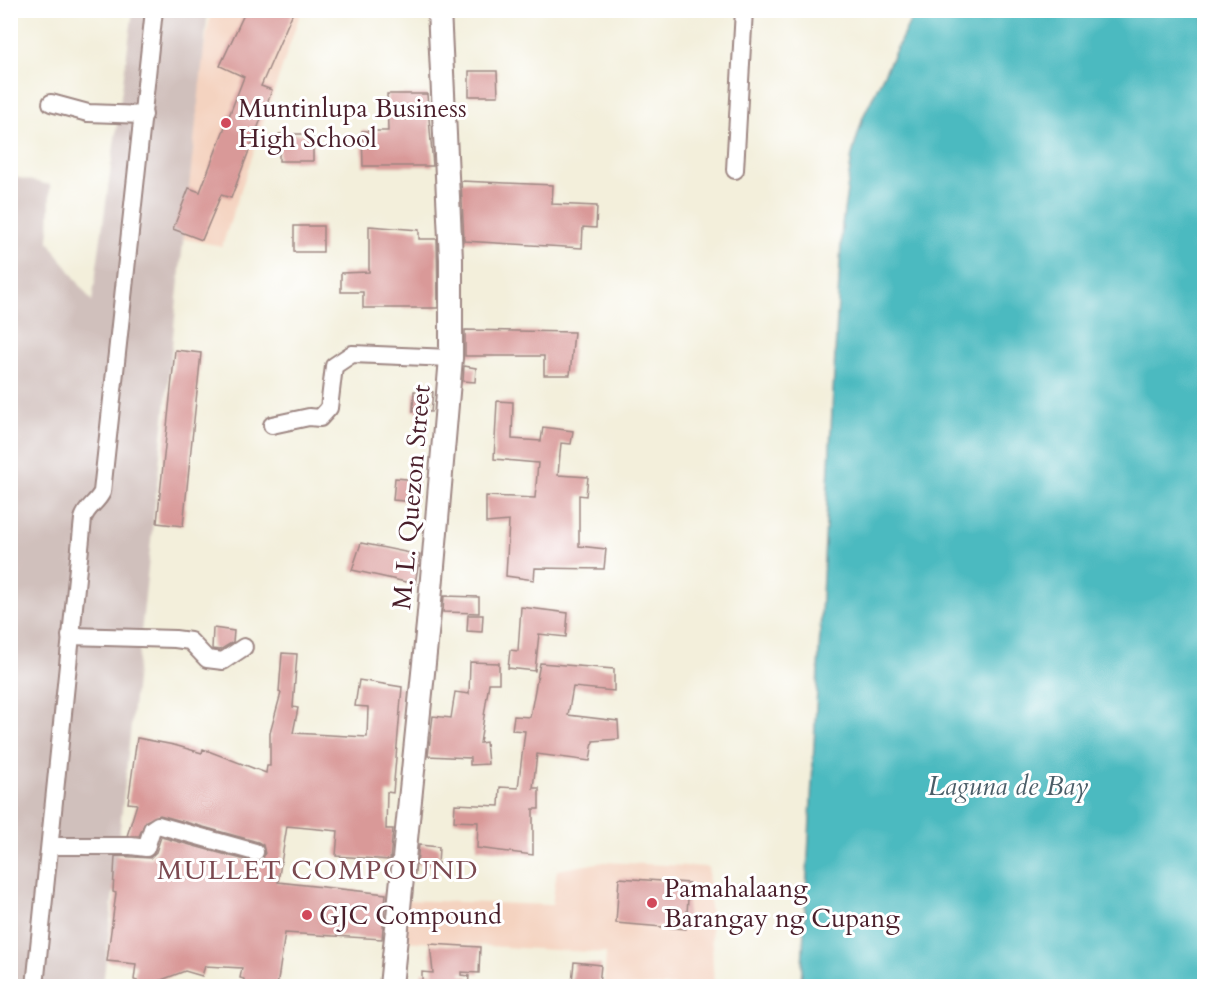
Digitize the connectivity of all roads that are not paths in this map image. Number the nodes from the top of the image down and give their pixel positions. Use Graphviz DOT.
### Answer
graph roads {
  1 [pos="154,10"];
  2 [pos="439,10"];
  3 [pos="744,10"];
  4 [pos="51,103"];
  5 [pos="144,115"];
  6 [pos="735,170"];
  7 [pos="451,358"];
  8 [pos="272,425"];
  9 [pos="70,636"];
  10 [pos="244,647"];
  11 [pos="50,846"];
  12 [pos="255,852"];
  13 [pos="34,987"];
  14 [pos="391,987"];
  1 -- 5 [label="street"];
  2 -- 7 [label="main road, M. L. Quezon Street"];
  3 -- 6 [label="street"];
  4 -- 5 [label="street"];
  5 -- 9 [label="street"];
  7 -- 8 [label="street"];
  7 -- 14 [label="main road, M. L. Quezon Street"];
  9 -- 10 [label="street"];
  9 -- 11 [label="street"];
  11 -- 12 [label="street"];
  11 -- 13 [label="street"];
}
